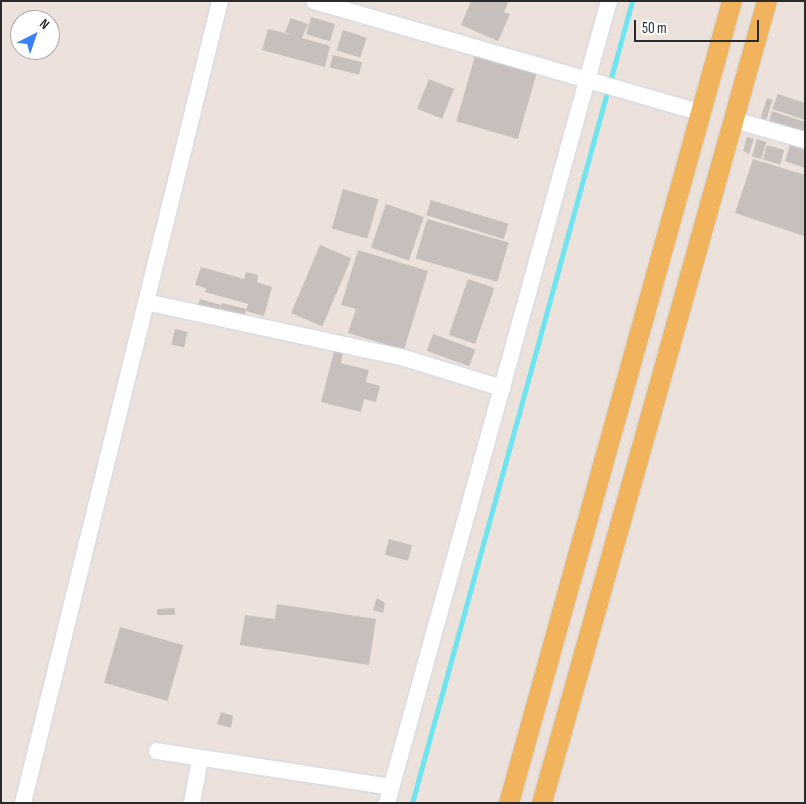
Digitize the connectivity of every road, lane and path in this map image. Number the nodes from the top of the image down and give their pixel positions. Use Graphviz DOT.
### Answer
graph roads {
  1 [pos="220,1"];
  2 [pos="314,1"];
  3 [pos="609,1"];
  4 [pos="732,1"];
  5 [pos="767,1"];
  6 [pos="588,78"];
  7 [pos="703,113"];
  8 [pos="734,120"];
  9 [pos="805,140"];
  10 [pos="146,302"];
  11 [pos="502,388"];
  12 [pos="157,751"];
  13 [pos="200,759"];
  14 [pos="389,795"];
  15 [pos="23,803"];
  16 [pos="192,803"];
  17 [pos="509,803"];
  18 [pos="542,803"];
  1 -- 10 [label="street"];
  2 -- 6 [label="street"];
  3 -- 6 [label="street"];
  4 -- 7 [label="main road"];
  5 -- 8 [label="main road"];
  6 -- 7 [label="street"];
  6 -- 11 [label="street"];
  7 -- 17 [label="main road"];
  8 -- 9 [label="street"];
  8 -- 18 [label="main road"];
  10 -- 11 [label="street"];
  10 -- 15 [label="street"];
  11 -- 14 [label="street"];
  12 -- 13 [label="street"];
  13 -- 14 [label="street"];
  13 -- 16 [label="street"];
}
